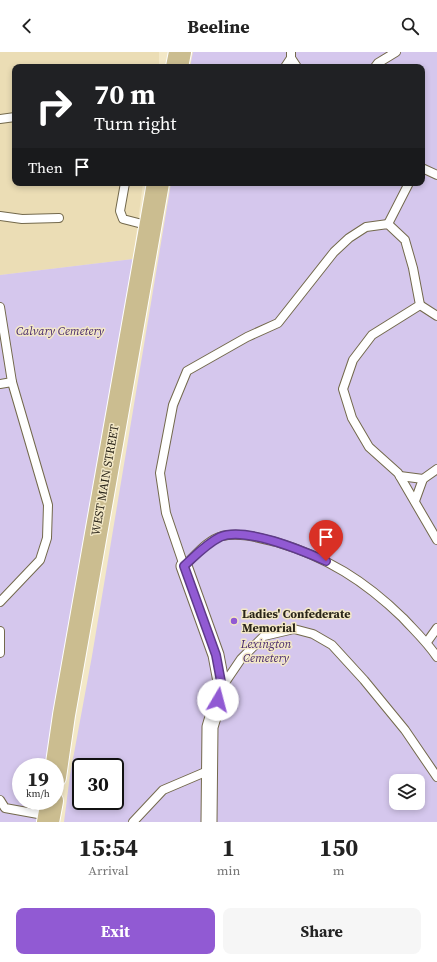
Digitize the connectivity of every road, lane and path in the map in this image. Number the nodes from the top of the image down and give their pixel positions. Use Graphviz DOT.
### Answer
graph roads {
  1 [pos="180,52"];
  2 [pos="396,52"];
  3 [pos="291,55"];
  4 [pos="178,64"];
  5 [pos="286,64"];
  6 [pos="296,64"];
  7 [pos="377,64"];
  8 [pos="12,117"];
  9 [pos="0,119"];
  10 [pos="425,169"];
  11 [pos="437,175"];
  12 [pos="124,186"];
  13 [pos="158,186"];
  14 [pos="407,186"];
  15 [pos="0,216"];
  16 [pos="59,218"];
  17 [pos="388,224"];
  18 [pos="151,226"];
  19 [pos="420,305"];
  20 [pos="0,307"];
  21 [pos="437,316"];
  22 [pos="12,382"];
  23 [pos="0,384"];
  24 [pos="437,470"];
  25 [pos="400,476"];
  26 [pos="423,478"];
  27 [pos="414,501"];
  28 [pos="437,540"];
  29 [pos="184,566"];
  30 [pos="0,602"];
  31 [pos="437,628"];
  32 [pos="0,631"];
  33 [pos="427,642"];
  34 [pos="0,654"];
  35 [pos="437,657"];
  36 [pos="222,687"];
  37 [pos="58,758"];
  38 [pos="210,770"];
  39 [pos="437,777"];
  40 [pos="0,800"];
  41 [pos="50,813"];
  42 [pos="133,822"];
  43 [pos="210,822"];
  1 -- 4 [label="main road"];
  2 -- 7 [label="lane"];
  3 -- 5 [label="lane"];
  3 -- 6 [label="lane"];
  8 -- 9 [label="lane"];
  10 -- 11 [label="lane"];
  12 -- 18 [label="lane"];
  13 -- 18 [label="main road, WEST MAIN STREET"];
  14 -- 17 [label="lane"];
  15 -- 16 [label="lane"];
  17 -- 19 [label="lane"];
  17 -- 29 [label="lane"];
  18 -- 37 [label="main road, WEST MAIN STREET"];
  19 -- 21 [label="lane"];
  19 -- 25 [label="lane"];
  20 -- 22 [label="lane"];
  22 -- 23 [label="lane"];
  22 -- 30 [label="lane"];
  24 -- 26 [label="lane"];
  25 -- 26 [label="lane"];
  25 -- 27 [label="lane"];
  26 -- 27 [label="lane"];
  27 -- 28 [label="lane"];
  29 -- 33 [label="lane"];
  29 -- 36 [label="street"];
  31 -- 33 [label="lane"];
  32 -- 34 [label="lane"];
  33 -- 35 [label="lane"];
  36 -- 38 [label="street"];
  36 -- 39 [label="lane"];
  38 -- 42 [label="lane"];
  38 -- 43 [label="street"];
  40 -- 41 [label="lane"];
}
